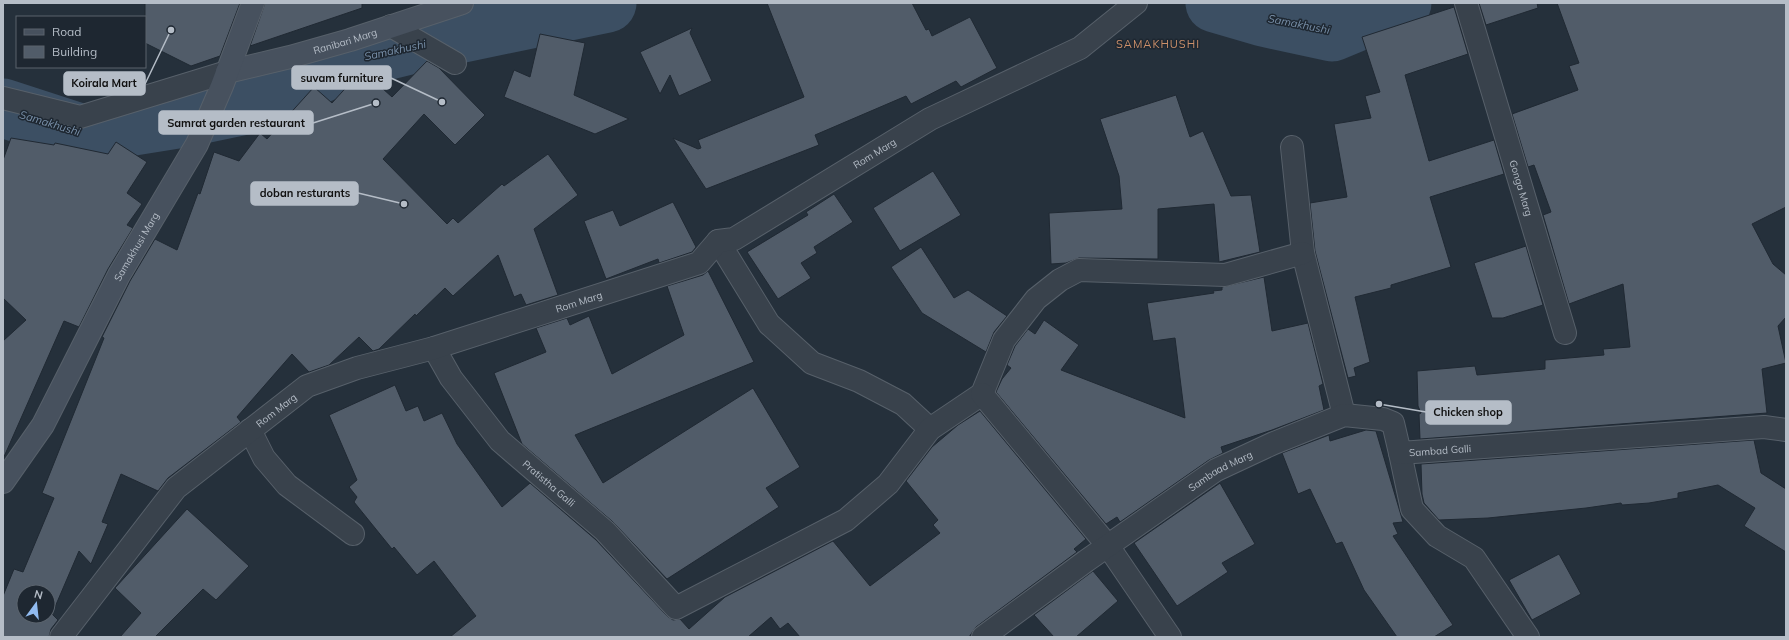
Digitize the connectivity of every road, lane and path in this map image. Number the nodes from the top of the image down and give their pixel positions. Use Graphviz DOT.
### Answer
graph roads {
  1 [pos="253,3"];
  2 [pos="462,3"];
  3 [pos="1136,3"];
  4 [pos="1466,3"];
  5 [pos="391,26"];
  6 [pos="455,63"];
  7 [pos="224,79"];
  8 [pos="3,98"];
  9 [pos="1292,147"];
  10 [pos="718,242"];
  11 [pos="1303,253"];
  12 [pos="1564,333"];
  13 [pos="434,348"];
  14 [pos="982,394"];
  15 [pos="1344,415"];
  16 [pos="930,429"];
  17 [pos="250,430"];
  18 [pos="1786,430"];
  19 [pos="1400,453"];
  20 [pos="3,482"];
  21 [pos="353,534"];
  22 [pos="1108,546"];
  23 [pos="61,637"];
  24 [pos="984,637"];
  25 [pos="1170,637"];
  26 [pos="1528,637"];
  1 -- 7 [label="main road, Samakhusi Marg"];
  2 -- 5 [label="main road, Ranibari Marg"];
  3 -- 10 [label="street, Rom Marg"];
  4 -- 12 [label="street, Gonga Marg"];
  5 -- 6 [label="street"];
  5 -- 7 [label="main road, Ranibari Marg"];
  7 -- 8 [label="street"];
  7 -- 20 [label="main road, Samakhusi Marg"];
  9 -- 11 [label="street"];
  10 -- 13 [label="street, Rom Marg"];
  10 -- 16 [label="street"];
  11 -- 14 [label="street"];
  11 -- 15 [label="street"];
  13 -- 16 [label="street, Pratistha Galli"];
  13 -- 17 [label="street, Rom Marg"];
  14 -- 16 [label="street"];
  14 -- 22 [label="street"];
  15 -- 19 [label="street, Sambad Galli"];
  15 -- 22 [label="street, Sambaad Marg"];
  17 -- 21 [label="street"];
  17 -- 23 [label="street, Rom Marg"];
  18 -- 19 [label="street, Sambad Galli"];
  19 -- 26 [label="street"];
  22 -- 24 [label="street, Sambaad Marg"];
  22 -- 25 [label="street"];
}
